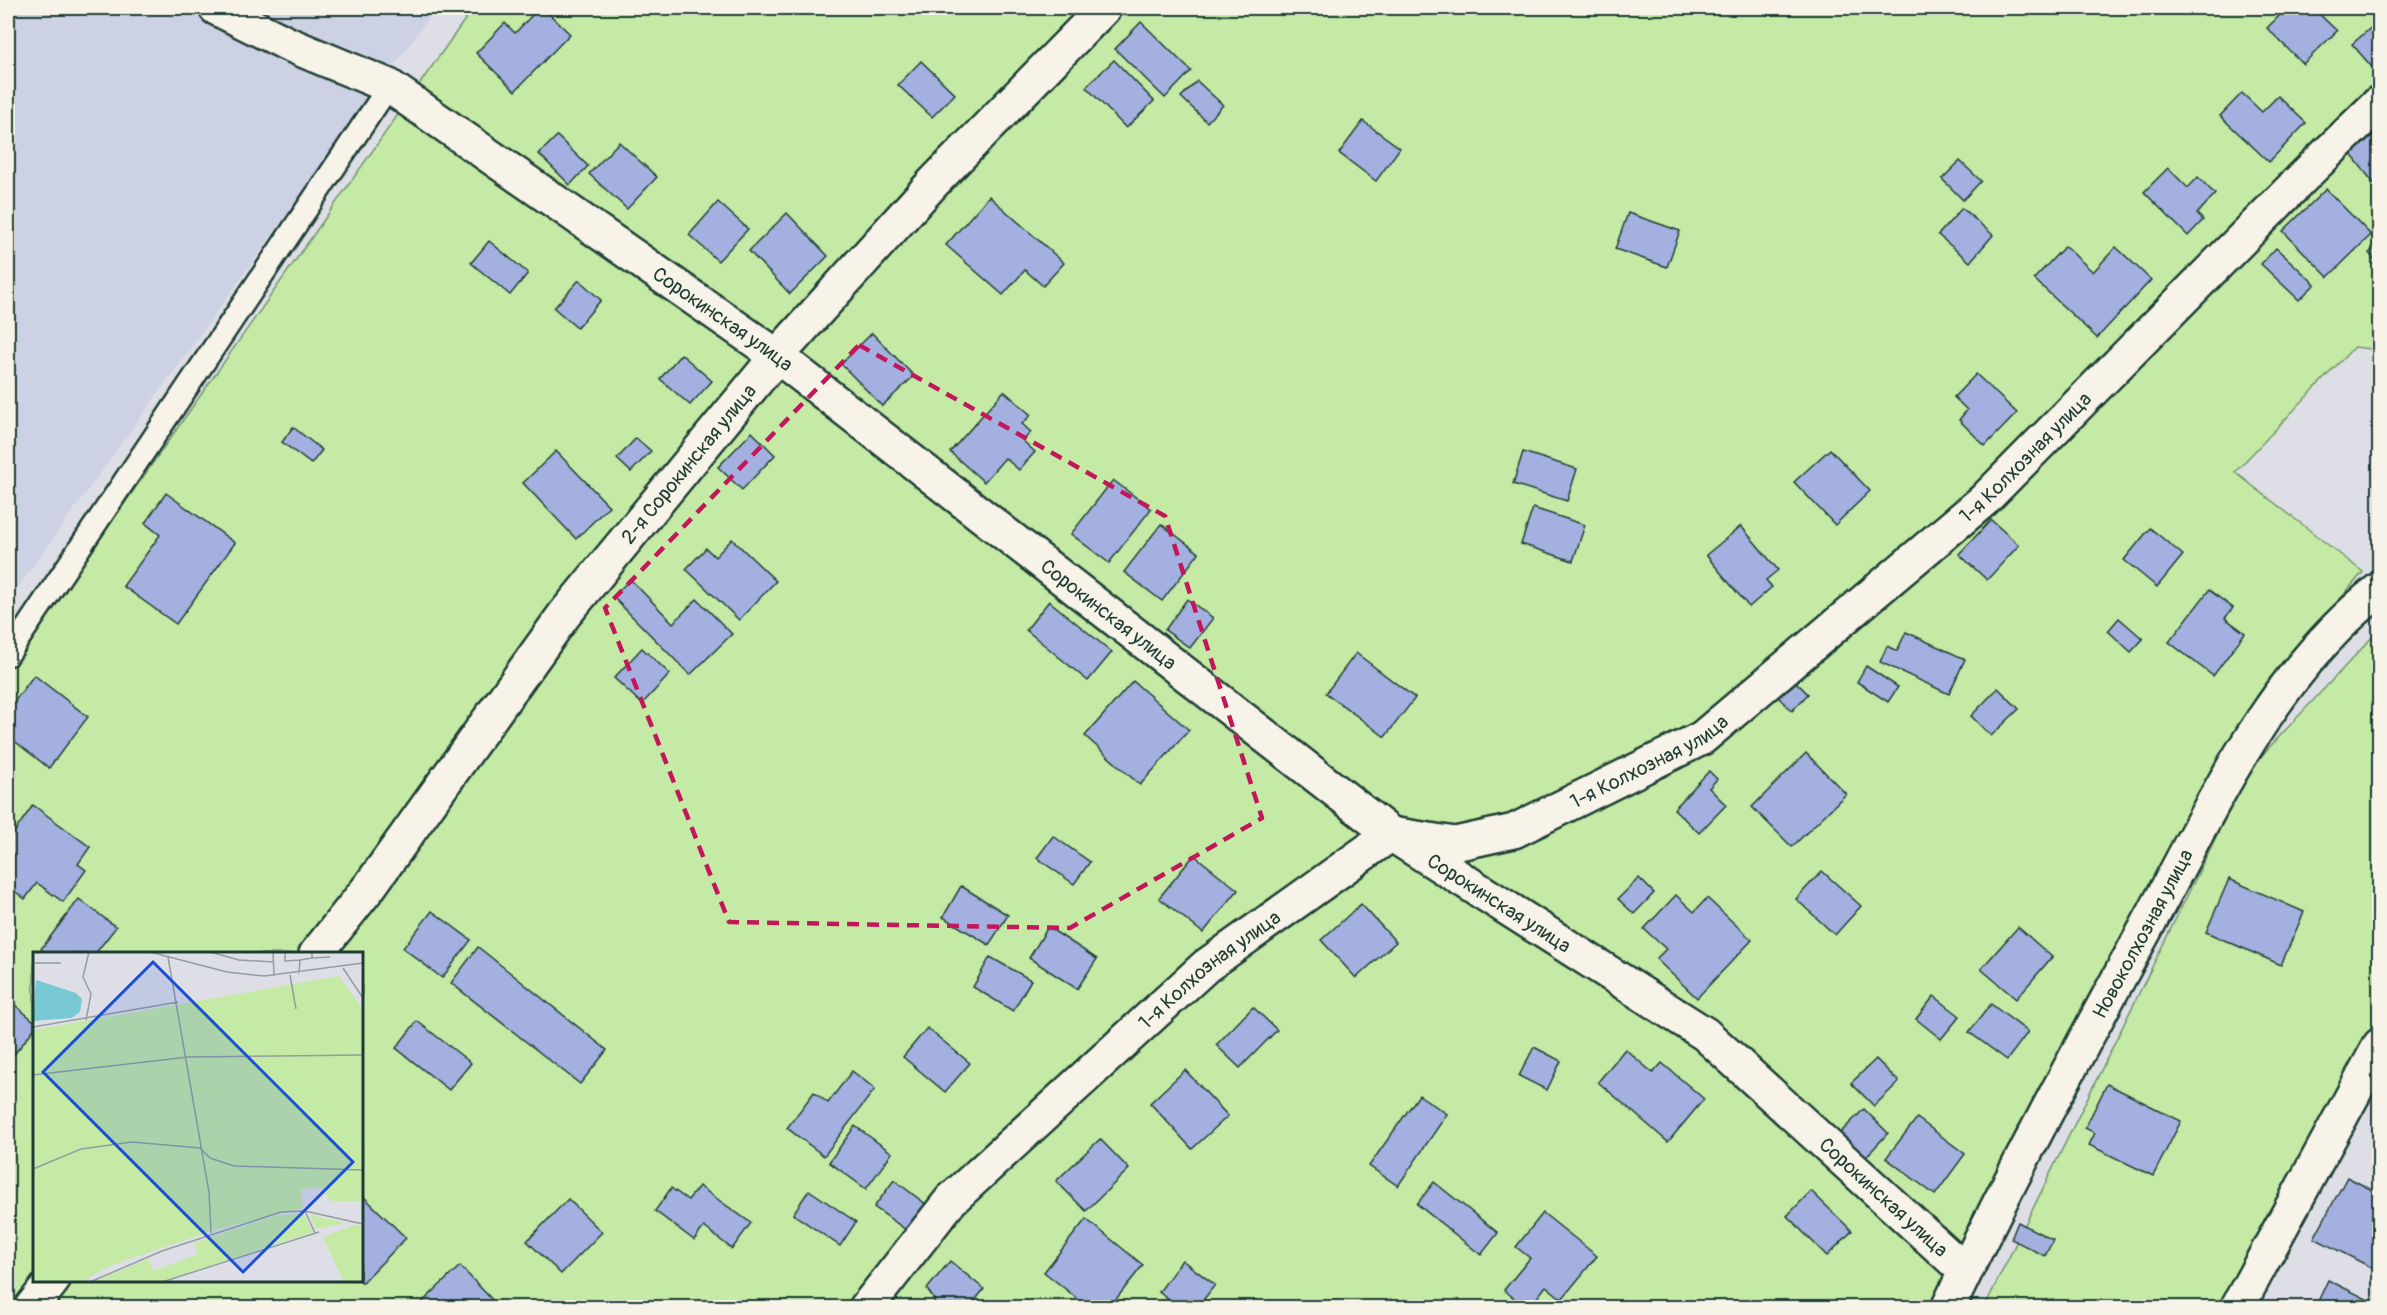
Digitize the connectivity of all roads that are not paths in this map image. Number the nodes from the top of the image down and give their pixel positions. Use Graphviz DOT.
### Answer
graph roads {
  1 [pos="216,8"];
  2 [pos="1104,8"];
  3 [pos="389,86"];
  4 [pos="2379,102"];
  5 [pos="777,356"];
  6 [pos="2379,589"];
  7 [pos="8,655"];
  8 [pos="1391,834"];
  9 [pos="318,952"];
  10 [pos="2379,1045"];
  11 [pos="1965,1271"];
  12 [pos="52,1282"];
  13 [pos="31,1308"];
  14 [pos="866,1308"];
  15 [pos="1948,1308"];
  16 [pos="2236,1308"];
  1 -- 3 [label="street, Сорокинская улица"];
  2 -- 5 [label="street, 2-я Сорокинская улица"];
  3 -- 5 [label="street, Сорокинская улица"];
  3 -- 7 [label="lane"];
  4 -- 8 [label="street, 1-я Колхозная улица"];
  5 -- 8 [label="street, Сорокинская улица"];
  5 -- 9 [label="street, 2-я Сорокинская улица"];
  6 -- 11 [label="street, Новоколхозная улица"];
  8 -- 11 [label="street, Сорокинская улица"];
  8 -- 14 [label="street, 1-я Колхозная улица"];
  10 -- 16 [label="street"];
  11 -- 15 [label="street, Новоколхозная улица"];
  12 -- 13 [label="street"];
}
